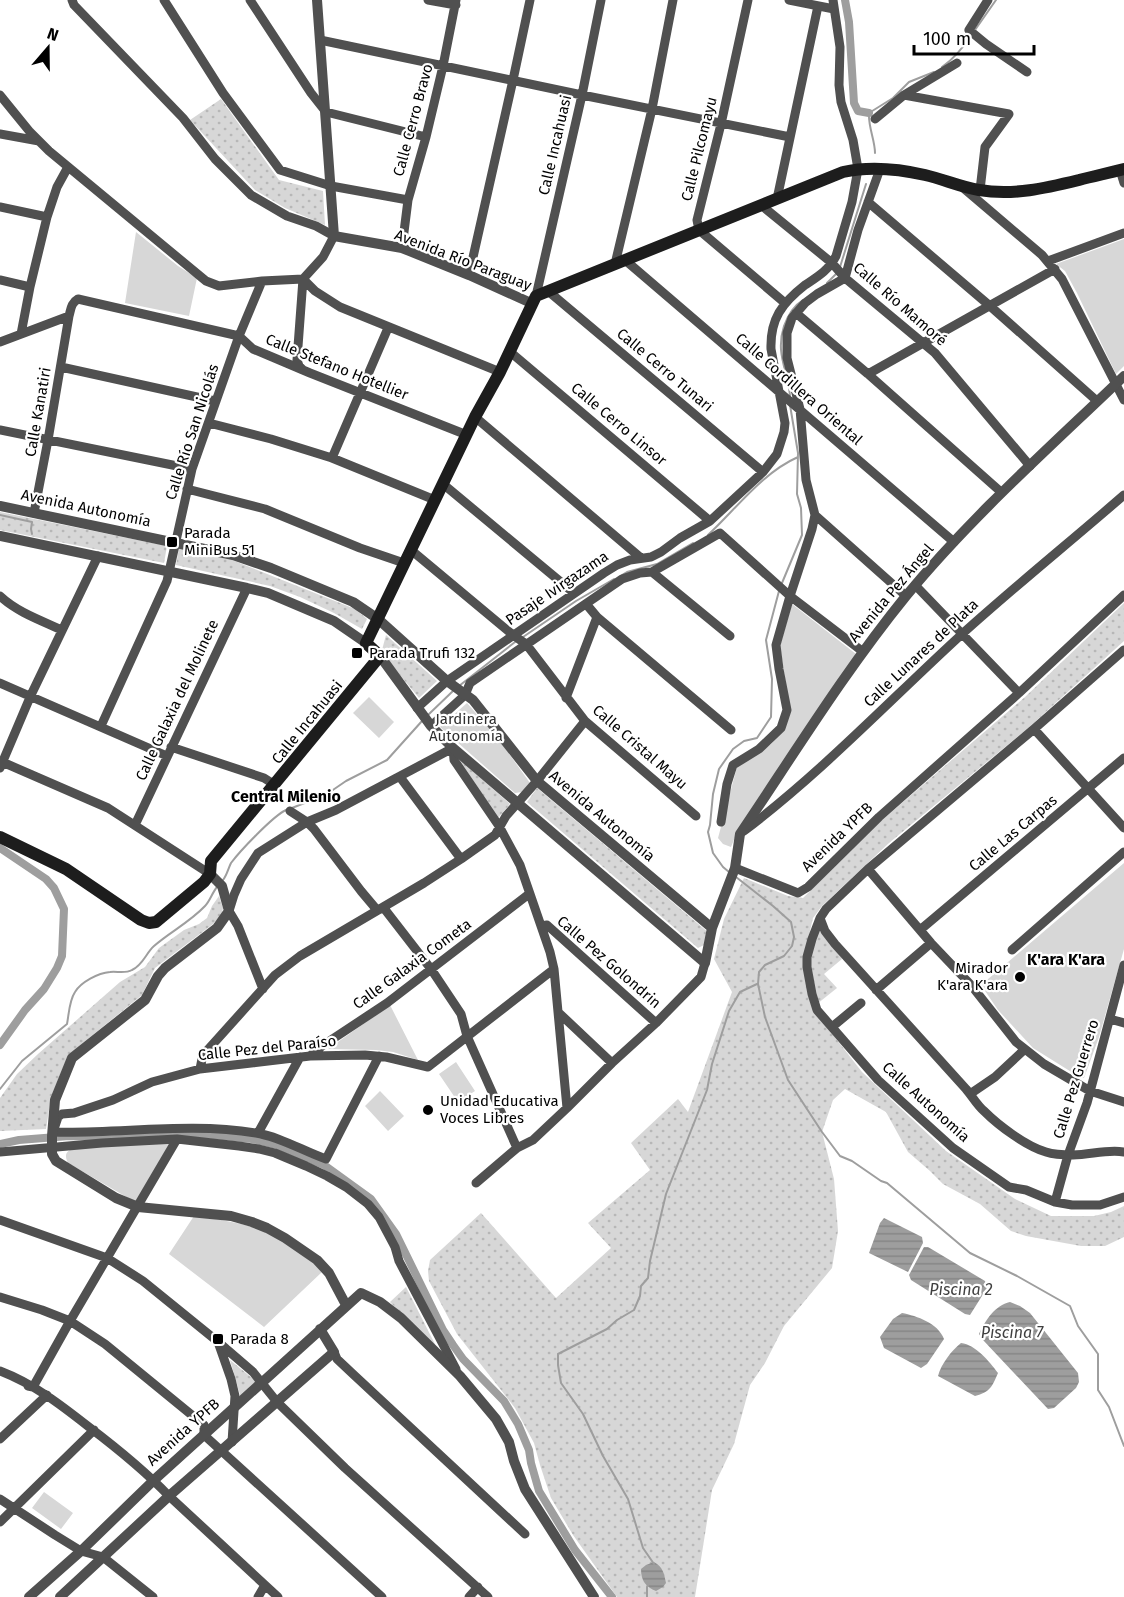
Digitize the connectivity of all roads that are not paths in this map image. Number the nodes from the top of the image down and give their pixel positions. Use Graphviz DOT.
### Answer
graph roads {
  1 [pos="164,0"];
  2 [pos="250,0"];
  3 [pos="317,0"];
  4 [pos="428,0"];
  5 [pos="530,0"];
  6 [pos="601,0"];
  7 [pos="673,0"];
  8 [pos="748,0"];
  9 [pos="789,0"];
  10 [pos="988,0"];
  11 [pos="76,2"];
  12 [pos="456,3"];
  13 [pos="834,4"];
  14 [pos="818,6"];
  15 [pos="320,40"];
  16 [pos="957,63"];
  17 [pos="443,66"];
  18 [pos="1027,72"];
  19 [pos="513,80"];
  20 [pos="0,95"];
  21 [pos="582,95"];
  22 [pos="904,95"];
  23 [pos="652,109"];
  24 [pos="326,112"];
  25 [pos="875,119"];
  26 [pos="722,124"];
  27 [pos="0,134"];
  28 [pos="426,137"];
  29 [pos="790,137"];
  30 [pos="39,141"];
  31 [pos="68,166"];
  32 [pos="858,169"];
  33 [pos="1122,169"];
  34 [pos="880,170"];
  35 [pos="1124,183"];
  36 [pos="331,186"];
  37 [pos="961,186"];
  38 [pos="980,190"];
  39 [pos="777,199"];
  40 [pos="408,200"];
  41 [pos="868,202"];
  42 [pos="761,205"];
  43 [pos="0,207"];
  44 [pos="46,217"];
  45 [pos="699,230"];
  46 [pos="1124,233"];
  47 [pos="334,236"];
  48 [pos="402,248"];
  49 [pos="1048,261"];
  50 [pos="620,262"];
  51 [pos="832,263"];
  52 [pos="1055,269"];
  53 [pos="469,275"];
  54 [pos="845,278"];
  55 [pos="303,279"];
  56 [pos="0,280"];
  57 [pos="262,281"];
  58 [pos="30,287"];
  59 [pos="548,291"];
  60 [pos="533,300"];
  61 [pos="785,303"];
  62 [pos="990,306"];
  63 [pos="796,313"];
  64 [pos="69,316"];
  65 [pos="388,328"];
  66 [pos="21,334"];
  67 [pos="239,336"];
  68 [pos="0,342"];
  69 [pos="922,342"];
  70 [pos="510,351"];
  71 [pos="61,367"];
  72 [pos="303,370"];
  73 [pos="500,372"];
  74 [pos="868,374"];
  75 [pos="1124,376"];
  76 [pos="1115,385"];
  77 [pos="779,391"];
  78 [pos="360,393"];
  79 [pos="1124,400"];
  80 [pos="216,401"];
  81 [pos="1097,401"];
  82 [pos="794,404"];
  83 [pos="475,417"];
  84 [pos="209,423"];
  85 [pos="0,430"];
  86 [pos="467,435"];
  87 [pos="48,440"];
  88 [pos="332,458"];
  89 [pos="1030,466"];
  90 [pos="192,469"];
  91 [pos="763,472"];
  92 [pos="443,484"];
  93 [pos="187,489"];
  94 [pos="1001,492"];
  95 [pos="1124,495"];
  96 [pos="435,500"];
  97 [pos="0,506"];
  98 [pos="34,513"];
  99 [pos="814,515"];
  100 [pos="710,521"];
  101 [pos="0,536"];
  102 [pos="175,542"];
  103 [pos="954,542"];
  104 [pos="411,550"];
  105 [pos="98,556"];
  106 [pos="641,558"];
  107 [pos="405,563"];
  108 [pos="170,571"];
  109 [pos="652,572"];
  110 [pos="915,585"];
  111 [pos="247,588"];
  112 [pos="784,591"];
  113 [pos="574,593"];
  114 [pos="1124,595"];
  115 [pos="0,596"];
  116 [pos="906,596"];
  117 [pos="587,604"];
  118 [pos="597,617"];
  119 [pos="378,619"];
  120 [pos="62,630"];
  121 [pos="513,635"];
  122 [pos="962,635"];
  123 [pos="730,636"];
  124 [pos="366,643"];
  125 [pos="526,644"];
  126 [pos="1124,650"];
  127 [pos="862,651"];
  128 [pos="380,656"];
  129 [pos="447,681"];
  130 [pos="0,682"];
  131 [pos="1019,693"];
  132 [pos="30,695"];
  133 [pos="465,695"];
  134 [pos="566,698"];
  135 [pos="417,708"];
  136 [pos="585,721"];
  137 [pos="101,726"];
  138 [pos="431,726"];
  139 [pos="1035,729"];
  140 [pos="731,730"];
  141 [pos="453,748"];
  142 [pos="169,752"];
  143 [pos="1124,758"];
  144 [pos="1,764"];
  145 [pos="400,777"];
  146 [pos="537,781"];
  147 [pos="275,785"];
  148 [pos="1089,789"];
  149 [pos="518,803"];
  150 [pos="290,811"];
  151 [pos="696,816"];
  152 [pos="307,822"];
  153 [pos="721,822"];
  154 [pos="135,825"];
  155 [pos="499,826"];
  156 [pos="1124,828"];
  157 [pos="740,834"];
  158 [pos="0,837"];
  159 [pos="1124,852"];
  160 [pos="460,859"];
  161 [pos="868,869"];
  162 [pos="733,873"];
  163 [pos="216,880"];
  164 [pos="529,894"];
  165 [pos="380,908"];
  166 [pos="229,911"];
  167 [pos="820,918"];
  168 [pos="541,926"];
  169 [pos="712,928"];
  170 [pos="920,930"];
  171 [pos="931,943"];
  172 [pos="1012,950"];
  173 [pos="705,963"];
  174 [pos="1124,964"];
  175 [pos="431,969"];
  176 [pos="554,969"];
  177 [pos="263,988"];
  178 [pos="876,990"];
  179 [pos="861,1003"];
  180 [pos="559,1013"];
  181 [pos="1110,1019"];
  182 [pos="656,1023"];
  183 [pos="1124,1023"];
  184 [pos="832,1027"];
  185 [pos="467,1036"];
  186 [pos="1025,1049"];
  187 [pos="310,1056"];
  188 [pos="379,1056"];
  189 [pos="300,1057"];
  190 [pos="612,1064"];
  191 [pos="200,1069"];
  192 [pos="1090,1091"];
  193 [pos="970,1094"];
  194 [pos="1124,1102"];
  195 [pos="567,1108"];
  196 [pos="258,1133"];
  197 [pos="52,1139"];
  198 [pos="177,1139"];
  199 [pos="517,1148"];
  200 [pos="0,1152"];
  201 [pos="1124,1152"];
  202 [pos="1068,1155"];
  203 [pos="476,1183"];
  204 [pos="1124,1197"];
  205 [pos="1055,1202"];
  206 [pos="138,1207"];
  207 [pos="0,1220"];
  208 [pos="107,1258"];
  209 [pos="0,1297"];
  210 [pos="346,1305"];
  211 [pos="70,1321"];
  212 [pos="320,1329"];
  213 [pos="217,1341"];
  214 [pos="334,1352"];
  215 [pos="0,1371"];
  216 [pos="460,1376"];
  217 [pos="0,1377"];
  218 [pos="261,1382"];
  219 [pos="33,1387"];
  220 [pos="47,1395"];
  221 [pos="277,1402"];
  222 [pos="234,1406"];
  223 [pos="94,1430"];
  224 [pos="204,1435"];
  225 [pos="0,1440"];
  226 [pos="232,1442"];
  227 [pos="223,1451"];
  228 [pos="154,1480"];
  229 [pos="169,1496"];
  230 [pos="0,1499"];
  231 [pos="14,1508"];
  232 [pos="0,1522"];
  233 [pos="525,1534"];
  234 [pos="81,1551"];
  235 [pos="103,1557"];
  236 [pos="265,1585"];
  237 [pos="478,1587"];
  238 [pos="29,1597"];
  239 [pos="60,1597"];
  240 [pos="153,1597"];
  241 [pos="258,1597"];
  242 [pos="278,1597"];
  243 [pos="382,1597"];
  244 [pos="469,1597"];
  245 [pos="488,1597"];
  246 [pos="594,1597"];
  1 -- 36 [label="street"];
  2 -- 24 [label="street"];
  3 -- 15 [label="street"];
  4 -- 12 [label="street"];
  5 -- 19 [label="street"];
  6 -- 21 [label="street, Calle Incahuasi"];
  7 -- 23 [label="street"];
  8 -- 26 [label="street, Calle Pilcomayu"];
  9 -- 14 [label="street"];
  10 -- 18 [label="street"];
  11 -- 47 [label="street"];
  12 -- 17 [label="street, Calle Cerro Bravo"];
  13 -- 14 [label="street"];
  13 -- 32 [label="street"];
  14 -- 29 [label="street"];
  15 -- 17 [label="street"];
  15 -- 24 [label="street"];
  16 -- 22 [label="street"];
  17 -- 19 [label="street"];
  17 -- 28 [label="street, Calle Cerro Bravo"];
  19 -- 21 [label="street"];
  19 -- 53 [label="street"];
  20 -- 30 [label="street"];
  21 -- 23 [label="street"];
  21 -- 60 [label="street, Calle Incahuasi"];
  22 -- 25 [label="street"];
  22 -- 38 [label="street"];
  23 -- 26 [label="street"];
  23 -- 50 [label="street"];
  24 -- 28 [label="street"];
  24 -- 36 [label="street"];
  26 -- 29 [label="street"];
  26 -- 45 [label="street, Calle Pilcomayu"];
  27 -- 30 [label="street"];
  28 -- 40 [label="street, Calle Cerro Bravo"];
  29 -- 39 [label="street"];
  30 -- 31 [label="street"];
  31 -- 44 [label="street"];
  31 -- 57 [label="street"];
  32 -- 34 [label="main road, Avenida Río Paraguay"];
  32 -- 39 [label="main road, Avenida Río Paraguay"];
  32 -- 51 [label="street"];
  33 -- 35 [label="street"];
  33 -- 38 [label="main road, Avenida Río Paraguay"];
  34 -- 37 [label="main road, Avenida Río Paraguay"];
  34 -- 41 [label="street"];
  36 -- 40 [label="street"];
  36 -- 47 [label="street"];
  37 -- 38 [label="main road, Avenida Río Paraguay"];
  37 -- 49 [label="street"];
  39 -- 42 [label="main road, Avenida Río Paraguay"];
  40 -- 48 [label="street, Calle Cerro Bravo"];
  41 -- 54 [label="street"];
  41 -- 62 [label="street"];
  42 -- 45 [label="main road, Avenida Río Paraguay"];
  42 -- 51 [label="street, Calle Río Mamoré"];
  43 -- 44 [label="street"];
  44 -- 58 [label="street"];
  45 -- 50 [label="main road, Avenida Río Paraguay"];
  45 -- 61 [label="street"];
  46 -- 49 [label="street"];
  47 -- 48 [label="street, Avenida Río Paraguay"];
  47 -- 55 [label="street"];
  48 -- 53 [label="street, Avenida Río Paraguay"];
  49 -- 52 [label="street"];
  50 -- 59 [label="main road, Avenida Río Paraguay"];
  50 -- 77 [label="street, Calle Cordillera Oriental"];
  51 -- 54 [label="street, Calle Río Mamoré"];
  51 -- 61 [label="street, Pasaje Ivirgazama"];
  52 -- 62 [label="street"];
  52 -- 76 [label="street"];
  53 -- 60 [label="street, Avenida Río Paraguay"];
  54 -- 63 [label="street"];
  54 -- 69 [label="street, Calle Río Mamoré"];
  55 -- 57 [label="street"];
  55 -- 65 [label="street"];
  55 -- 72 [label="street"];
  56 -- 58 [label="street"];
  57 -- 67 [label="street, Calle Río San Nicolás"];
  58 -- 66 [label="street"];
  59 -- 60 [label="main road, Avenida Río Paraguay"];
  59 -- 91 [label="street, Calle Cerro Tunari"];
  60 -- 70 [label="main road, Calle Incahuasi"];
  61 -- 77 [label="street, Pasaje Ivirgazama"];
  62 -- 69 [label="street"];
  62 -- 81 [label="street"];
  63 -- 74 [label="street"];
  63 -- 82 [label="street"];
  64 -- 66 [label="street"];
  64 -- 67 [label="street, Calle Stefano Hotellier"];
  64 -- 71 [label="street, Calle Kanatiri"];
  65 -- 73 [label="street"];
  65 -- 78 [label="street"];
  66 -- 68 [label="street"];
  67 -- 72 [label="street, Calle Stefano Hotellier"];
  67 -- 80 [label="street, Calle Río San Nicolás"];
  69 -- 74 [label="street"];
  69 -- 89 [label="street, Calle Río Mamoré"];
  70 -- 73 [label="main road, Calle Incahuasi"];
  70 -- 100 [label="street, Calle Cerro Linsor"];
  71 -- 80 [label="street"];
  71 -- 87 [label="street, Calle Kanatiri"];
  72 -- 78 [label="street, Calle Stefano Hotellier"];
  73 -- 83 [label="main road, Calle Incahuasi"];
  74 -- 94 [label="street"];
  75 -- 76 [label="street, Avenida Pez Ángel"];
  76 -- 79 [label="street"];
  76 -- 81 [label="street, Avenida Pez Ángel"];
  77 -- 82 [label="street, Calle Cordillera Oriental"];
  77 -- 91 [label="street, Pasaje Ivirgazama"];
  78 -- 86 [label="street, Calle Stefano Hotellier"];
  78 -- 88 [label="street"];
  80 -- 84 [label="street, Calle Río San Nicolás"];
  81 -- 89 [label="street, Avenida Pez Ángel"];
  82 -- 99 [label="street"];
  82 -- 103 [label="street, Calle Cordillera Oriental"];
  83 -- 86 [label="main road, Calle Incahuasi"];
  83 -- 106 [label="street"];
  84 -- 88 [label="street"];
  84 -- 90 [label="street, Calle Río San Nicolás"];
  85 -- 87 [label="street"];
  86 -- 92 [label="main road, Calle Incahuasi"];
  87 -- 90 [label="street"];
  87 -- 98 [label="street, Calle Kanatiri"];
  88 -- 96 [label="street"];
  89 -- 94 [label="street, Avenida Pez Ángel"];
  90 -- 93 [label="street, Calle Río San Nicolás"];
  91 -- 100 [label="street, Pasaje Ivirgazama"];
  92 -- 96 [label="main road, Calle Incahuasi"];
  92 -- 113 [label="street"];
  93 -- 102 [label="street, Calle Río San Nicolás"];
  93 -- 107 [label="street"];
  94 -- 103 [label="street, Avenida Pez Ángel"];
  95 -- 122 [label="street, Calle Lunares de Plata"];
  96 -- 104 [label="main road, Calle Incahuasi"];
  97 -- 98 [label="street, Avenida Autonomía"];
  98 -- 102 [label="street, Avenida Autonomía"];
  99 -- 112 [label="street"];
  99 -- 116 [label="street"];
  100 -- 106 [label="street, Pasaje Ivirgazama"];
  101 -- 105 [label="street"];
  102 -- 108 [label="street, Calle Río San Nicolás"];
  102 -- 119 [label="street, Avenida Autonomía"];
  103 -- 110 [label="street, Avenida Pez Ángel"];
  104 -- 107 [label="main road, Calle Incahuasi"];
  104 -- 121 [label="street, Calle Cristal Mayu"];
  105 -- 108 [label="street"];
  105 -- 120 [label="street"];
  106 -- 113 [label="street, Pasaje Ivirgazama"];
  107 -- 119 [label="main road, Calle Incahuasi"];
  108 -- 111 [label="street"];
  108 -- 137 [label="street, Calle Río San Nicolás"];
  109 -- 112 [label="street, Pasaje Ivirgazama"];
  109 -- 117 [label="street, Pasaje Ivirgazama"];
  109 -- 123 [label="street"];
  110 -- 116 [label="street, Avenida Pez Ángel"];
  110 -- 122 [label="street"];
  111 -- 124 [label="street"];
  111 -- 142 [label="street, Calle Galaxia del Molinete"];
  112 -- 127 [label="street"];
  112 -- 153 [label="street"];
  113 -- 121 [label="street, Pasaje Ivirgazama"];
  114 -- 131 [label="street, Avenida YPFB"];
  115 -- 120 [label="street"];
  116 -- 127 [label="street, Avenida Pez Ángel"];
  117 -- 118 [label="street"];
  117 -- 125 [label="street, Pasaje Ivirgazama"];
  118 -- 134 [label="street"];
  118 -- 140 [label="street"];
  119 -- 124 [label="main road, Calle Incahuasi"];
  119 -- 129 [label="street, Avenida Autonomía"];
  120 -- 132 [label="street"];
  121 -- 125 [label="street, Calle Cristal Mayu"];
  121 -- 129 [label="street, Pasaje Ivirgazama"];
  122 -- 131 [label="street"];
  122 -- 157 [label="street, Calle Lunares de Plata"];
  124 -- 128 [label="main road"];
  125 -- 133 [label="street, Pasaje Ivirgazama"];
  125 -- 134 [label="street, Calle Cristal Mayu"];
  126 -- 139 [label="street"];
  127 -- 157 [label="street, Avenida Pez Ángel"];
  128 -- 135 [label="street"];
  128 -- 147 [label="main road, Calle Incahuasi"];
  129 -- 133 [label="street, Avenida Autonomía"];
  129 -- 135 [label="street, Pasaje Ivirgazama"];
  130 -- 132 [label="street"];
  131 -- 162 [label="street, Avenida YPFB"];
  132 -- 137 [label="street"];
  132 -- 144 [label="street"];
  133 -- 138 [label="street, Pasaje Ivirgazama"];
  133 -- 146 [label="street, Avenida Autonomía"];
  134 -- 136 [label="street, Calle Cristal Mayu"];
  135 -- 138 [label="street"];
  136 -- 146 [label="street"];
  136 -- 151 [label="street, Calle Cristal Mayu"];
  137 -- 142 [label="street"];
  138 -- 141 [label="street"];
  139 -- 148 [label="street"];
  139 -- 161 [label="street"];
  141 -- 145 [label="street"];
  141 -- 149 [label="street"];
  141 -- 155 [label="street"];
  142 -- 147 [label="street"];
  142 -- 154 [label="street, Calle Galaxia del Molinete"];
  143 -- 148 [label="street, Calle Las Carpas"];
  144 -- 154 [label="street"];
  145 -- 152 [label="street"];
  145 -- 160 [label="street"];
  146 -- 149 [label="street"];
  146 -- 169 [label="street, Avenida Autonomía"];
  147 -- 163 [label="main road, Calle Incahuasi"];
  148 -- 156 [label="street"];
  148 -- 170 [label="street, Calle Las Carpas"];
  149 -- 155 [label="street"];
  149 -- 173 [label="street"];
  150 -- 152 [label="street"];
  152 -- 165 [label="street"];
  152 -- 166 [label="street"];
  154 -- 163 [label="street"];
  155 -- 160 [label="street"];
  155 -- 164 [label="street"];
  157 -- 162 [label="street, Avenida Pez Ángel"];
  158 -- 163 [label="main road, Calle Incahuasi"];
  159 -- 172 [label="street"];
  160 -- 165 [label="street"];
  161 -- 167 [label="street"];
  161 -- 170 [label="street"];
  162 -- 169 [label="street"];
  163 -- 166 [label="street"];
  164 -- 168 [label="street"];
  164 -- 175 [label="street, Calle Galaxia Cometa"];
  165 -- 175 [label="street"];
  165 -- 177 [label="street"];
  166 -- 177 [label="street"];
  166 -- 197 [label="street"];
  167 -- 178 [label="street"];
  167 -- 184 [label="street, Calle Autonomía"];
  168 -- 176 [label="street"];
  168 -- 182 [label="street, Calle Pez Golondrin"];
  169 -- 173 [label="street"];
  170 -- 171 [label="street"];
  171 -- 178 [label="street"];
  171 -- 186 [label="street"];
  173 -- 182 [label="street"];
  174 -- 181 [label="street, Calle Pez Guerrero"];
  175 -- 185 [label="street"];
  175 -- 187 [label="street, Calle Galaxia Cometa"];
  176 -- 180 [label="street"];
  176 -- 185 [label="street, Calle Pez del Paraíso"];
  177 -- 191 [label="street"];
  178 -- 193 [label="street"];
  179 -- 184 [label="street"];
  180 -- 190 [label="street"];
  180 -- 195 [label="street"];
  181 -- 183 [label="street"];
  181 -- 192 [label="street, Calle Pez Guerrero"];
  182 -- 190 [label="street"];
  184 -- 205 [label="street, Calle Autonomía"];
  185 -- 188 [label="street, Calle Pez del Paraíso"];
  185 -- 199 [label="street"];
  186 -- 192 [label="street"];
  186 -- 193 [label="street"];
  187 -- 188 [label="street, Calle Pez del Paraíso"];
  187 -- 189 [label="street, Calle Pez del Paraíso"];
  188 -- 196 [label="street"];
  189 -- 191 [label="street, Calle Pez del Paraíso"];
  189 -- 196 [label="street"];
  190 -- 195 [label="street"];
  191 -- 197 [label="street, Calle Pez del Paraíso"];
  192 -- 194 [label="street"];
  192 -- 202 [label="street, Calle Pez Guerrero"];
  193 -- 202 [label="street"];
  195 -- 199 [label="street"];
  196 -- 197 [label="street"];
  197 -- 198 [label="street"];
  197 -- 200 [label="street"];
  197 -- 206 [label="street"];
  198 -- 206 [label="street"];
  198 -- 216 [label="street"];
  199 -- 203 [label="street"];
  201 -- 202 [label="street"];
  202 -- 205 [label="street, Calle Pez Guerrero"];
  204 -- 205 [label="street, Calle Autonomía"];
  206 -- 208 [label="street"];
  206 -- 210 [label="street"];
  207 -- 208 [label="street"];
  208 -- 211 [label="street"];
  208 -- 213 [label="street"];
  209 -- 211 [label="street"];
  210 -- 212 [label="street, Avenida YPFB"];
  210 -- 216 [label="street, Avenida YPFB"];
  211 -- 219 [label="street"];
  211 -- 224 [label="street"];
  212 -- 214 [label="street"];
  212 -- 218 [label="street, Avenida YPFB"];
  213 -- 218 [label="street"];
  213 -- 222 [label="street"];
  214 -- 221 [label="street"];
  214 -- 233 [label="street"];
  215 -- 219 [label="street"];
  216 -- 246 [label="street"];
  217 -- 219 [label="street"];
  218 -- 221 [label="street"];
  218 -- 222 [label="street, Avenida YPFB"];
  219 -- 220 [label="street"];
  220 -- 223 [label="street"];
  220 -- 225 [label="street"];
  221 -- 226 [label="street"];
  221 -- 237 [label="street"];
  222 -- 224 [label="street, Avenida YPFB"];
  222 -- 226 [label="street"];
  223 -- 228 [label="street"];
  223 -- 231 [label="street"];
  224 -- 227 [label="street"];
  224 -- 228 [label="street, Avenida YPFB"];
  226 -- 227 [label="street"];
  227 -- 229 [label="street"];
  227 -- 243 [label="street"];
  228 -- 229 [label="street"];
  228 -- 234 [label="street, Avenida YPFB"];
  229 -- 235 [label="street"];
  229 -- 236 [label="street"];
  230 -- 231 [label="street"];
  231 -- 232 [label="street"];
  231 -- 234 [label="street"];
  234 -- 235 [label="street"];
  234 -- 238 [label="street, Avenida YPFB"];
  235 -- 239 [label="street"];
  235 -- 240 [label="street"];
  236 -- 241 [label="street"];
  236 -- 242 [label="street"];
  237 -- 244 [label="street"];
  237 -- 245 [label="street"];
}
